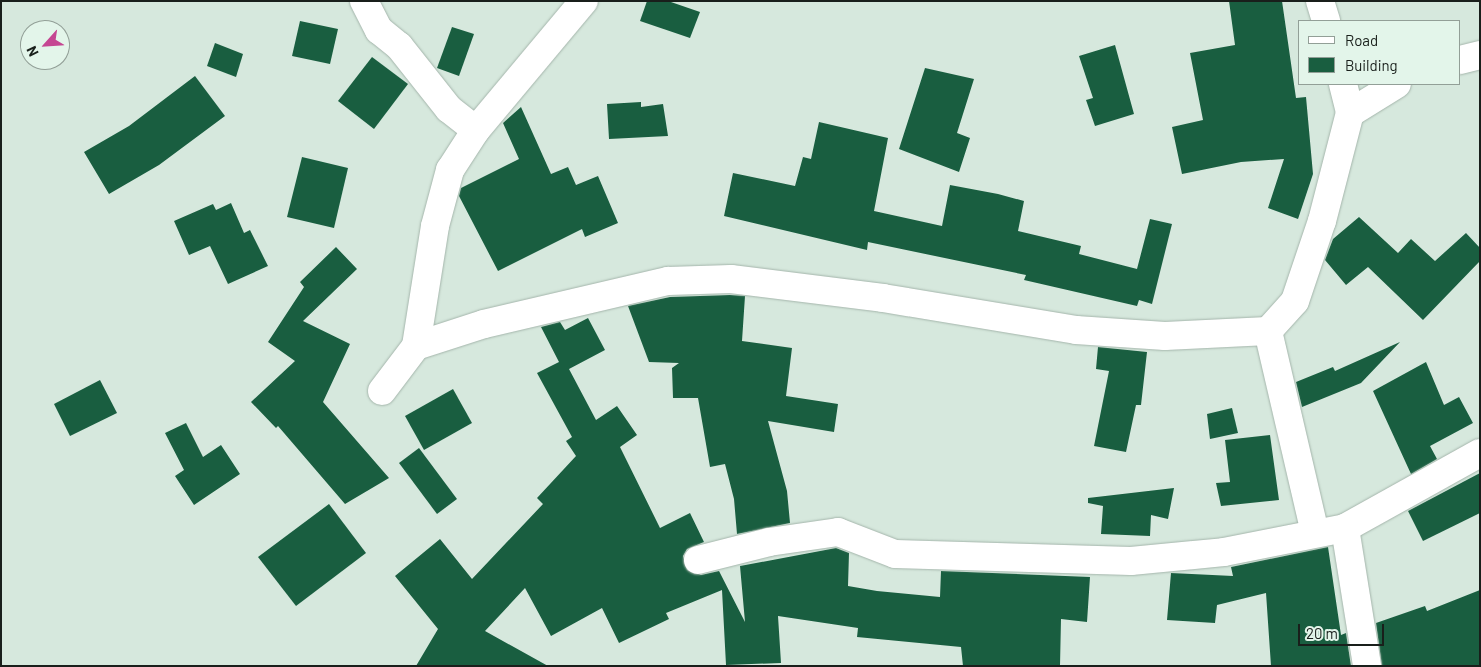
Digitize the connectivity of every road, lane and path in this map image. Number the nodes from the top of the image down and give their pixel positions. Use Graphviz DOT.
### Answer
graph roads {
  1 [pos="364,1"];
  2 [pos="584,1"];
  3 [pos="1320,1"];
  4 [pos="1326,20"];
  5 [pos="1480,54"];
  6 [pos="1461,60"];
  7 [pos="1343,85"];
  8 [pos="1395,85"];
  9 [pos="1350,112"];
  10 [pos="476,130"];
  11 [pos="1268,331"];
  12 [pos="416,346"];
  13 [pos="382,391"];
  14 [pos="1480,453"];
  15 [pos="1345,528"];
  16 [pos="1315,532"];
  17 [pos="698,560"];
  18 [pos="1367,666"];
  1 -- 10 [label="street"];
  2 -- 10 [label="street"];
  3 -- 4 [label="street"];
  5 -- 6 [label="street"];
  7 -- 9 [label="street"];
  8 -- 9 [label="street"];
  9 -- 11 [label="street"];
  10 -- 12 [label="street"];
  11 -- 12 [label="street"];
  11 -- 16 [label="street"];
  12 -- 13 [label="street"];
  14 -- 15 [label="street"];
  15 -- 16 [label="street"];
  15 -- 18 [label="street"];
  16 -- 17 [label="street"];
}
